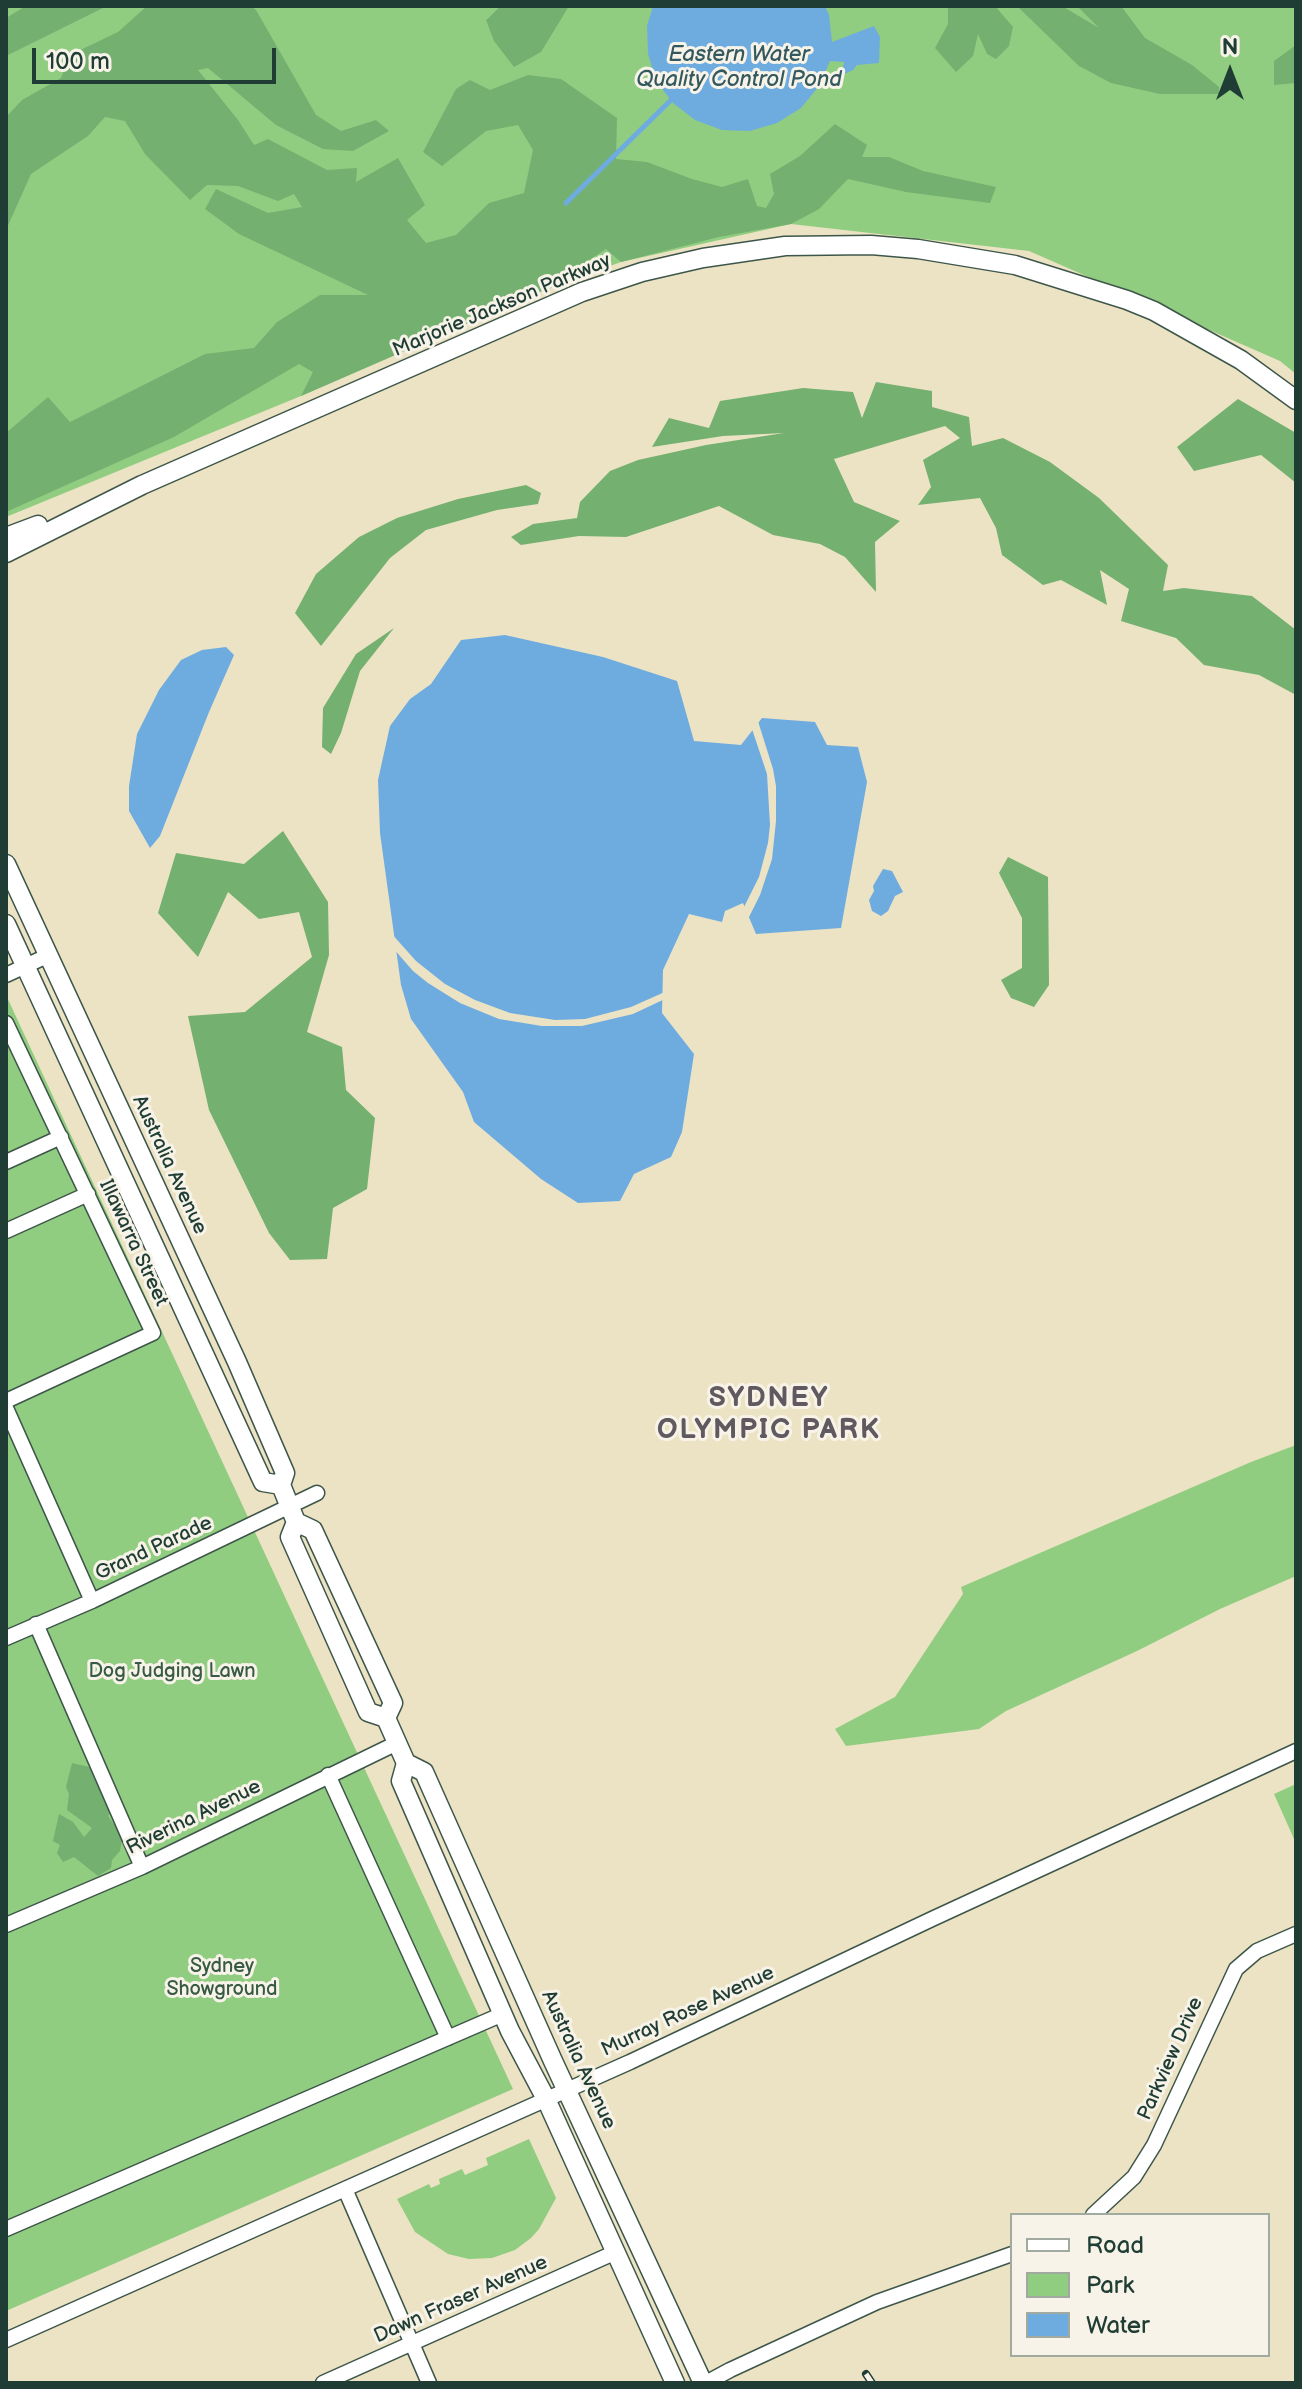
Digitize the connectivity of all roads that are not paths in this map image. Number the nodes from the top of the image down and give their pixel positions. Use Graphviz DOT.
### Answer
graph roads {
  1 [pos="1296,400"];
  2 [pos="142,485"];
  3 [pos="6,537"];
  4 [pos="6,553"];
  5 [pos="6,864"];
  6 [pos="6,924"];
  7 [pos="47,956"];
  8 [pos="25,967"];
  9 [pos="6,975"];
  10 [pos="6,1023"];
  11 [pos="61,1137"];
  12 [pos="6,1162"];
  13 [pos="88,1194"];
  14 [pos="6,1231"];
  15 [pos="6,1401"];
  16 [pos="6,1408"];
  17 [pos="281,1485"];
  18 [pos="317,1493"];
  19 [pos="293,1515"];
  20 [pos="92,1601"];
  21 [pos="36,1624"];
  22 [pos="6,1638"];
  23 [pos="386,1718"];
  24 [pos="397,1743"];
  25 [pos="1296,1751"];
  26 [pos="406,1763"];
  27 [pos="328,1775"];
  28 [pos="142,1867"];
  29 [pos="6,1925"];
  30 [pos="1296,1934"];
  31 [pos="503,2014"];
  32 [pos="448,2038"];
  33 [pos="568,2089"];
  34 [pos="546,2099"];
  35 [pos="345,2189"];
  36 [pos="1095,2213"];
  37 [pos="6,2229"];
  38 [pos="616,2252"];
  39 [pos="1010,2255"];
  40 [pos="6,2340"];
  41 [pos="412,2344"];
  42 [pos="323,2383"];
  43 [pos="429,2383"];
  44 [pos="675,2383"];
  45 [pos="704,2383"];
  1 -- 2 [label="main road, Marjorie Jackson Parkway"];
  2 -- 3 [label="main road, Marjorie Jackson Parkway"];
  2 -- 4 [label="main road, Marjorie Jackson Parkway"];
  5 -- 7 [label="main road, Australia Avenue"];
  6 -- 8 [label="main road, Australia Avenue"];
  7 -- 8 [label="street"];
  7 -- 17 [label="main road, Australia Avenue"];
  8 -- 9 [label="street"];
  8 -- 17 [label="main road, Australia Avenue"];
  10 -- 11 [label="street, Illawarra Street"];
  11 -- 12 [label="street"];
  11 -- 13 [label="street, Illawarra Street"];
  13 -- 14 [label="street"];
  13 -- 15 [label="street, Illawarra Street"];
  16 -- 20 [label="street"];
  17 -- 19 [label="main road, Australia Avenue"];
  18 -- 19 [label="street, Grand Parade"];
  19 -- 20 [label="street, Grand Parade"];
  19 -- 23 [label="main road, Australia Avenue"];
  19 -- 23 [label="main road, Australia Avenue"];
  20 -- 21 [label="street, Grand Parade"];
  21 -- 22 [label="street, Grand Parade"];
  21 -- 28 [label="street"];
  23 -- 24 [label="main road, Australia Avenue"];
  24 -- 26 [label="main road, Australia Avenue"];
  24 -- 27 [label="street, Riverina Avenue"];
  25 -- 33 [label="street, Murray Rose Avenue"];
  26 -- 31 [label="main road, Australia Avenue"];
  26 -- 33 [label="main road, Australia Avenue"];
  27 -- 28 [label="street, Riverina Avenue"];
  27 -- 32 [label="street"];
  28 -- 29 [label="street, Riverina Avenue"];
  30 -- 36 [label="street, Parkview Drive"];
  31 -- 32 [label="street"];
  31 -- 34 [label="main road, Australia Avenue"];
  32 -- 37 [label="street"];
  33 -- 34 [label="street, Murray Rose Avenue"];
  33 -- 45 [label="main road, Australia Avenue"];
  34 -- 35 [label="street, Murray Rose Avenue"];
  34 -- 38 [label="main road, Australia Avenue"];
  35 -- 40 [label="street, Murray Rose Avenue"];
  35 -- 41 [label="street"];
  38 -- 41 [label="street, Dawn Fraser Avenue"];
  38 -- 44 [label="main road, Australia Avenue"];
  39 -- 45 [label="street"];
  41 -- 42 [label="street, Dawn Fraser Avenue"];
  41 -- 43 [label="street"];
}
